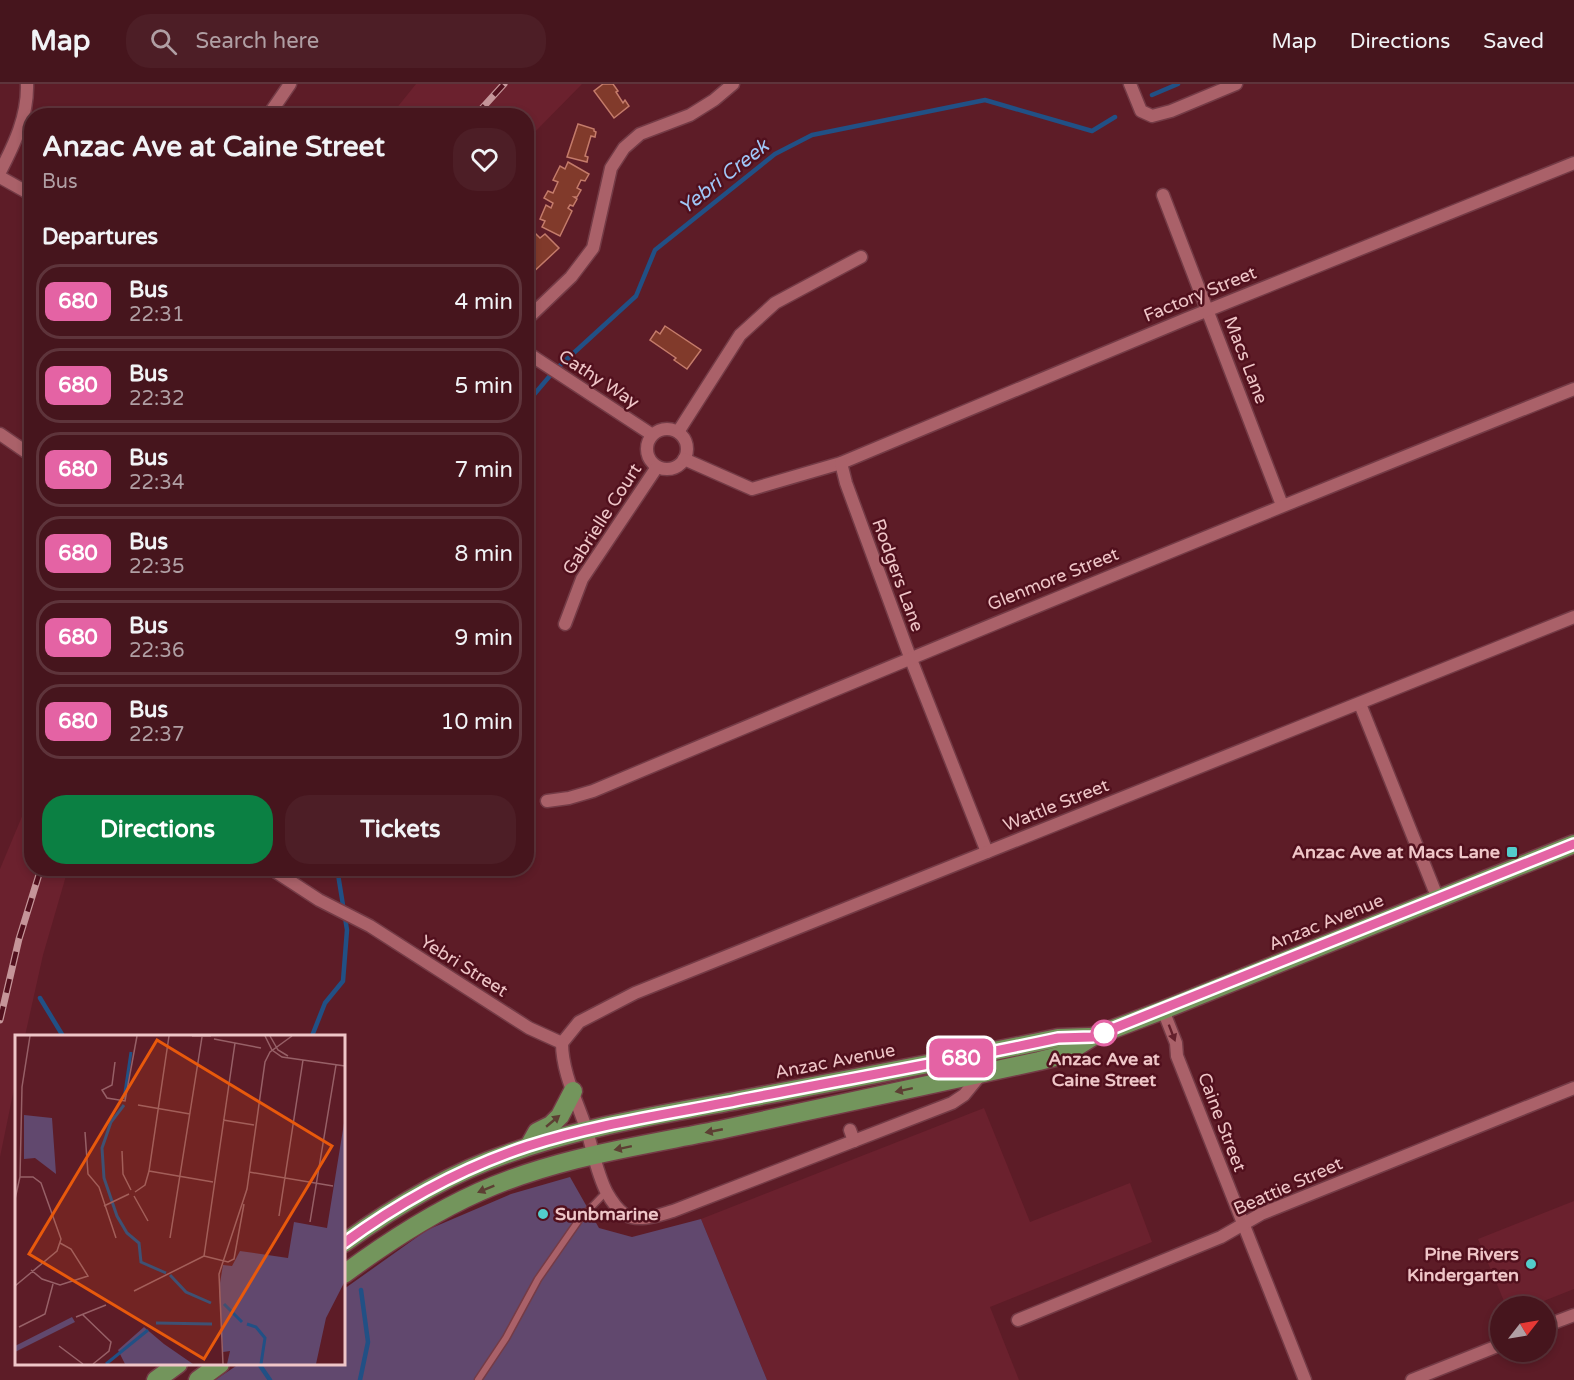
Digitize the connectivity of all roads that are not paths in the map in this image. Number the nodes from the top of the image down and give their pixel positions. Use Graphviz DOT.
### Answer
graph roads {
  1 [pos="27,84"];
  2 [pos="733,84"];
  3 [pos="1130,84"];
  4 [pos="1236,84"];
  5 [pos="284,86"];
  6 [pos="25,108"];
  7 [pos="272,108"];
  8 [pos="24,114"];
  9 [pos="1574,163"];
  10 [pos="0,172"];
  11 [pos="0,177"];
  12 [pos="24,190"];
  13 [pos="1163,195"];
  14 [pos="861,257"];
  15 [pos="1208,310"];
  16 [pos="534,312"];
  17 [pos="534,357"];
  18 [pos="1574,389"];
  19 [pos="678,432"];
  20 [pos="0,434"];
  21 [pos="651,435"];
  22 [pos="24,450"];
  23 [pos="684,459"];
  24 [pos="841,463"];
  25 [pos="657,467"];
  26 [pos="1282,505"];
  27 [pos="1574,617"];
  28 [pos="565,624"];
  29 [pos="909,657"];
  30 [pos="1360,704"];
  31 [pos="547,801"];
  32 [pos="1574,844"];
  33 [pos="987,852"];
  34 [pos="282,876"];
  35 [pos="1438,900"];
  36 [pos="1163,1010"];
  37 [pos="1092,1037"];
  38 [pos="562,1043"];
  39 [pos="982,1073"];
  40 [pos="1574,1088"];
  41 [pos="573,1091"];
  42 [pos="587,1131"];
  43 [pos="529,1146"];
  44 [pos="594,1155"];
  45 [pos="606,1192"];
  46 [pos="1243,1225"];
  47 [pos="345,1242"];
  48 [pos="345,1273"];
  49 [pos="1574,1315"];
  50 [pos="1018,1320"];
  51 [pos="1556,1322"];
  52 [pos="1490,1349"];
  53 [pos="177,1365"];
  54 [pos="219,1365"];
  55 [pos="156,1380"];
  56 [pos="198,1380"];
  57 [pos="478,1380"];
  58 [pos="1305,1380"];
  59 [pos="1412,1380"];
  1 -- 6 [label="street"];
  2 -- 16 [label="street"];
  3 -- 4 [label="street"];
  5 -- 7 [label="street"];
  8 -- 10 [label="street"];
  9 -- 15 [label="street, Factory Street"];
  11 -- 12 [label="street"];
  13 -- 15 [label="street, Macs Lane"];
  14 -- 19 [label="street"];
  15 -- 24 [label="street, Factory Street"];
  15 -- 26 [label="street, Macs Lane"];
  17 -- 21 [label="street, Cathy Way"];
  18 -- 26 [label="street, Glenmore Street"];
  19 -- 21 [label="street"];
  19 -- 23 [label="street"];
  20 -- 22 [label="street"];
  21 -- 25 [label="street"];
  23 -- 24 [label="street"];
  23 -- 25 [label="street"];
  24 -- 29 [label="street, Rodgers Lane"];
  25 -- 28 [label="street, Gabrielle Court"];
  26 -- 29 [label="street, Glenmore Street"];
  27 -- 30 [label="street, Wattle Street"];
  29 -- 31 [label="street, Glenmore Street"];
  29 -- 33 [label="street, Rodgers Lane"];
  30 -- 33 [label="street, Wattle Street"];
  30 -- 35 [label="street"];
  32 -- 35 [label="highway, Anzac Avenue"];
  33 -- 38 [label="street, Wattle Street"];
  34 -- 38 [label="street, Yebri Street"];
  35 -- 36 [label="highway, Anzac Avenue"];
  36 -- 37 [label="highway, Anzac Avenue"];
  36 -- 46 [label="street, Caine Street, one-way"];
  37 -- 39 [label="highway, Anzac Avenue"];
  37 -- 42 [label="highway, Anzac Avenue"];
  38 -- 41 [label="street"];
  39 -- 44 [label="highway, Anzac Avenue, one-way"];
  39 -- 45 [label="street"];
  40 -- 46 [label="street, Beattie Street"];
  41 -- 42 [label="street"];
  43 -- 41 [label="highway, one-way"];
  42 -- 43 [label="highway, Anzac Avenue"];
  42 -- 44 [label="street"];
  43 -- 47 [label="highway, Anzac Avenue"];
  44 -- 45 [label="street"];
  44 -- 48 [label="highway, Anzac Avenue, one-way"];
  45 -- 57 [label="lane"];
  46 -- 50 [label="street, Beattie Street"];
  46 -- 58 [label="street, Caine Street"];
  49 -- 51 [label="street"];
  52 -- 59 [label="street"];
  53 -- 55 [label="highway"];
  54 -- 56 [label="highway"];
}
